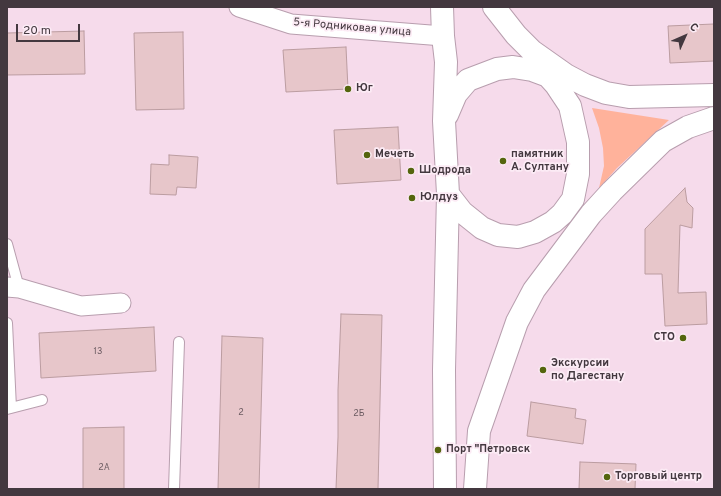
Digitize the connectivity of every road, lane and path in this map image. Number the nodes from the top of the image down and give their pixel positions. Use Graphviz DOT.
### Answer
graph roads {
  1 [pos="239,7"];
  2 [pos="442,7"];
  3 [pos="494,7"];
  4 [pos="443,36"];
  5 [pos="555,73"];
  6 [pos="714,94"];
  7 [pos="710,120"];
  8 [pos="444,121"];
  9 [pos="448,194"];
  10 [pos="573,199"];
  11 [pos="591,214"];
  12 [pos="568,222"];
  13 [pos="535,232"];
  14 [pos="7,244"];
  15 [pos="562,253"];
  16 [pos="13,288"];
  17 [pos="121,303"];
  18 [pos="7,323"];
  19 [pos="179,342"];
  20 [pos="42,400"];
  21 [pos="9,408"];
  22 [pos="174,489"];
  23 [pos="445,489"];
  24 [pos="475,489"];
  1 -- 4 [label="street, 5-я Родниковая улица"];
  2 -- 4 [label="main road"];
  3 -- 5 [label="main road"];
  4 -- 8 [label="main road"];
  5 -- 6 [label="main road"];
  5 -- 8 [label="main road"];
  5 -- 10 [label="main road"];
  7 -- 11 [label="main road"];
  8 -- 9 [label="main road"];
  9 -- 13 [label="main road"];
  9 -- 23 [label="main road"];
  10 -- 12 [label="main road"];
  10 -- 13 [label="main road"];
  11 -- 12 [label="main road"];
  11 -- 15 [label="main road"];
  12 -- 13 [label="main road"];
  12 -- 15 [label="main road"];
  14 -- 16 [label="lane"];
  15 -- 24 [label="main road"];
  16 -- 17 [label="street"];
  18 -- 21 [label="lane"];
  19 -- 22 [label="lane"];
  20 -- 21 [label="lane"];
}
